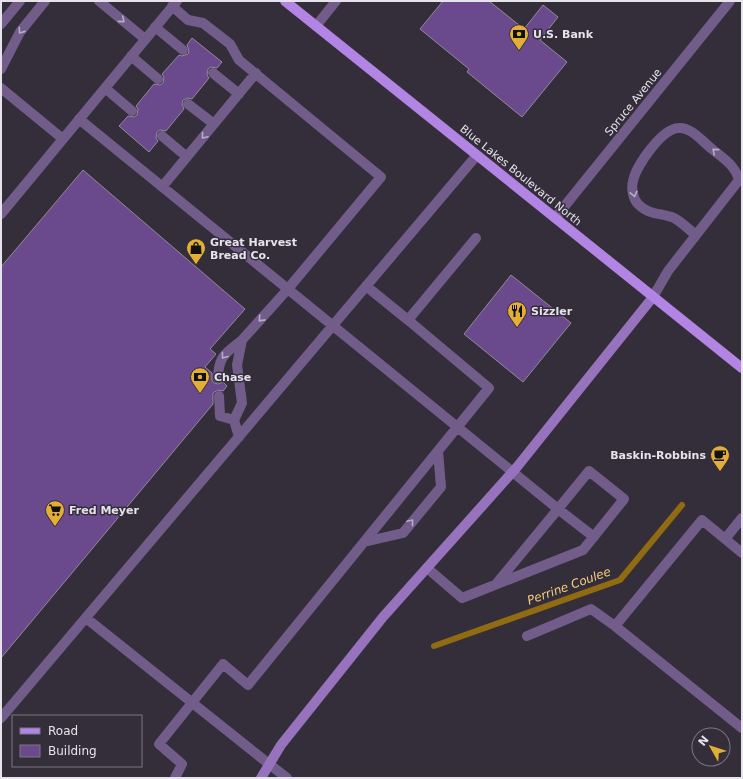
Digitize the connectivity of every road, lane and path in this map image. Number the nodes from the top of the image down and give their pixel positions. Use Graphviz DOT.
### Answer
graph roads {
  1 [pos="20,1"];
  2 [pos="46,1"];
  3 [pos="99,1"];
  4 [pos="285,1"];
  5 [pos="336,1"];
  6 [pos="730,1"];
  7 [pos="175,4"];
  8 [pos="1,24"];
  9 [pos="316,26"];
  10 [pos="155,27"];
  11 [pos="145,39"];
  12 [pos="183,50"];
  13 [pos="131,56"];
  14 [pos="1,69"];
  15 [pos="213,73"];
  16 [pos="256,73"];
  17 [pos="158,79"];
  18 [pos="1,88"];
  19 [pos="105,88"];
  20 [pos="239,94"];
  21 [pos="188,104"];
  22 [pos="132,111"];
  23 [pos="79,119"];
  24 [pos="214,124"];
  25 [pos="162,136"];
  26 [pos="63,139"];
  27 [pos="477,155"];
  28 [pos="187,157"];
  29 [pos="162,187"];
  30 [pos="1,214"];
  31 [pos="555,218"];
  32 [pos="696,235"];
  33 [pos="476,238"];
  34 [pos="366,286"];
  35 [pos="287,290"];
  36 [pos="653,296"];
  37 [pos="408,320"];
  38 [pos="332,326"];
  39 [pos="242,340"];
  40 [pos="742,368"];
  41 [pos="218,378"];
  42 [pos="219,396"];
  43 [pos="234,420"];
  44 [pos="457,428"];
  45 [pos="239,437"];
  46 [pos="438,451"];
  47 [pos="512,473"];
  48 [pos="558,509"];
  49 [pos="742,518"];
  50 [pos="594,537"];
  51 [pos="725,539"];
  52 [pos="364,542"];
  53 [pos="742,553"];
  54 [pos="427,568"];
  55 [pos="496,585"];
  56 [pos="86,618"];
  57 [pos="614,626"];
  58 [pos="527,636"];
  59 [pos="192,703"];
  60 [pos="1,718"];
  61 [pos="742,728"];
  62 [pos="269,764"];
  63 [pos="175,778"];
  64 [pos="261,778"];
  65 [pos="287,778"];
  1 -- 8 [label="street"];
  2 -- 14 [label="street, one-way"];
  3 -- 11 [label="street, one-way"];
  4 -- 9 [label="main road, Blue Lakes Boulevard North"];
  5 -- 9 [label="street"];
  6 -- 31 [label="street, Spruce Avenue"];
  7 -- 10 [label="street"];
  7 -- 16 [label="street"];
  9 -- 27 [label="main road, Blue Lakes Boulevard North"];
  10 -- 11 [label="street"];
  10 -- 12 [label="street"];
  11 -- 13 [label="street"];
  13 -- 17 [label="street"];
  13 -- 19 [label="street"];
  15 -- 20 [label="street"];
  16 -- 20 [label="street"];
  16 -- 35 [label="street"];
  18 -- 26 [label="street"];
  19 -- 22 [label="street"];
  19 -- 23 [label="street"];
  20 -- 24 [label="street"];
  21 -- 24 [label="street"];
  23 -- 26 [label="street"];
  23 -- 29 [label="street"];
  24 -- 28 [label="street, one-way"];
  25 -- 28 [label="street"];
  26 -- 30 [label="street"];
  27 -- 31 [label="main road, Blue Lakes Boulevard North"];
  27 -- 34 [label="street"];
  28 -- 29 [label="street"];
  29 -- 35 [label="street"];
  31 -- 36 [label="main road, Blue Lakes Boulevard North"];
  32 -- 32 [label="street, one-way"];
  32 -- 36 [label="street"];
  33 -- 37 [label="street"];
  34 -- 37 [label="street"];
  34 -- 38 [label="street"];
  35 -- 38 [label="street"];
  35 -- 39 [label="street, one-way"];
  36 -- 40 [label="main road, Blue Lakes Boulevard North"];
  36 -- 47 [label="street"];
  37 -- 44 [label="street"];
  38 -- 44 [label="street"];
  38 -- 45 [label="street"];
  39 -- 41 [label="street, one-way"];
  39 -- 43 [label="street"];
  42 -- 43 [label="street"];
  43 -- 45 [label="street"];
  44 -- 46 [label="street"];
  44 -- 47 [label="street"];
  45 -- 56 [label="street"];
  46 -- 52 [label="street"];
  52 -- 46 [label="street, one-way"];
  47 -- 48 [label="street"];
  47 -- 54 [label="street"];
  48 -- 50 [label="street"];
  48 -- 50 [label="street"];
  48 -- 55 [label="street"];
  49 -- 51 [label="street"];
  50 -- 55 [label="street"];
  51 -- 53 [label="street"];
  51 -- 57 [label="street"];
  52 -- 59 [label="street"];
  54 -- 55 [label="street"];
  54 -- 62 [label="street"];
  56 -- 59 [label="street"];
  56 -- 60 [label="street"];
  57 -- 58 [label="street"];
  57 -- 61 [label="street"];
  59 -- 62 [label="street"];
  59 -- 63 [label="street"];
  62 -- 64 [label="street"];
  62 -- 65 [label="street"];
}
